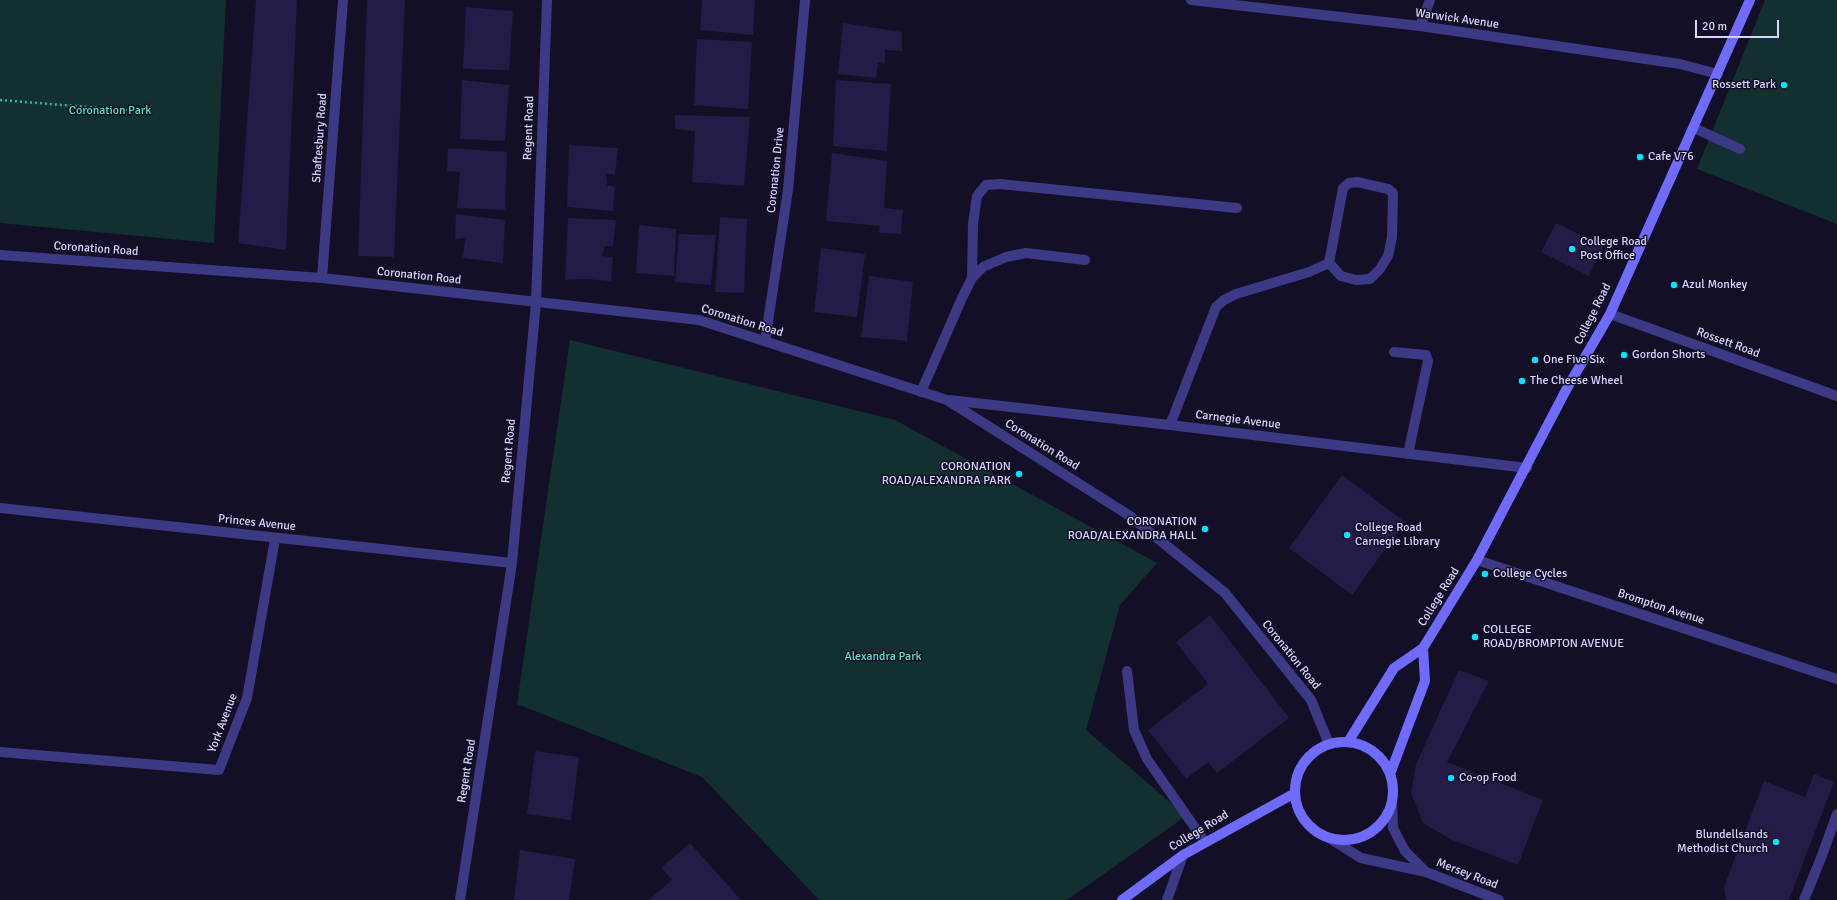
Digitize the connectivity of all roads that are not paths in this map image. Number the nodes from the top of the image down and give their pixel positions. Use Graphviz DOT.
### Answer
graph roads {
  1 [pos="343,0"];
  2 [pos="547,0"];
  3 [pos="805,0"];
  4 [pos="1191,0"];
  5 [pos="1430,0"];
  6 [pos="1750,0"];
  7 [pos="1420,26"];
  8 [pos="1718,74"];
  9 [pos="1694,128"];
  10 [pos="1740,149"];
  11 [pos="1237,208"];
  12 [pos="0,255"];
  13 [pos="1085,260"];
  14 [pos="1329,263"];
  15 [pos="322,278"];
  16 [pos="972,278"];
  17 [pos="536,302"];
  18 [pos="1610,314"];
  19 [pos="765,341"];
  20 [pos="1394,352"];
  21 [pos="921,392"];
  22 [pos="1837,396"];
  23 [pos="947,400"];
  24 [pos="1170,425"];
  25 [pos="1408,454"];
  26 [pos="1527,468"];
  27 [pos="0,508"];
  28 [pos="275,539"];
  29 [pos="1477,560"];
  30 [pos="512,563"];
  31 [pos="1423,648"];
  32 [pos="1127,672"];
  33 [pos="1837,679"];
  34 [pos="1348,742"];
  35 [pos="1329,744"];
  36 [pos="0,752"];
  37 [pos="1390,774"];
  38 [pos="1295,793"];
  39 [pos="1392,801"];
  40 [pos="1837,814"];
  41 [pos="1329,838"];
  42 [pos="1205,842"];
  43 [pos="1183,855"];
  44 [pos="1426,872"];
  45 [pos="460,900"];
  46 [pos="1122,900"];
  47 [pos="1168,900"];
  48 [pos="1499,900"];
  49 [pos="1804,900"];
  1 -- 15 [label="street, Shaftesbury Road"];
  2 -- 17 [label="street, Regent Road"];
  3 -- 19 [label="street, Coronation Drive"];
  4 -- 7 [label="street, Warwick Avenue"];
  5 -- 7 [label="street"];
  6 -- 8 [label="street, College Road"];
  7 -- 8 [label="street, Warwick Avenue"];
  8 -- 9 [label="street, College Road"];
  9 -- 10 [label="street"];
  9 -- 18 [label="street, College Road"];
  11 -- 16 [label="street"];
  12 -- 15 [label="street, Coronation Road"];
  13 -- 16 [label="street"];
  14 -- 14 [label="street"];
  14 -- 24 [label="street"];
  15 -- 17 [label="street, Coronation Road"];
  16 -- 21 [label="street"];
  17 -- 19 [label="street, Coronation Road"];
  17 -- 30 [label="street, Regent Road"];
  18 -- 22 [label="street, Rossett Road"];
  18 -- 26 [label="street, College Road"];
  19 -- 21 [label="street, Coronation Road"];
  20 -- 25 [label="street"];
  21 -- 23 [label="street, Coronation Road"];
  23 -- 24 [label="street, Carnegie Avenue"];
  23 -- 35 [label="street, Coronation Road"];
  24 -- 25 [label="street, Carnegie Avenue"];
  25 -- 26 [label="street, Carnegie Avenue"];
  26 -- 29 [label="street, College Road"];
  27 -- 28 [label="street, Princes Avenue"];
  28 -- 30 [label="street, Princes Avenue"];
  28 -- 36 [label="street, York Avenue"];
  29 -- 31 [label="street, College Road"];
  29 -- 33 [label="street, Brompton Avenue"];
  30 -- 45 [label="street, Regent Road"];
  31 -- 34 [label="street, College Road"];
  31 -- 37 [label="street"];
  32 -- 42 [label="street"];
  34 -- 35 [label="street"];
  34 -- 37 [label="street"];
  35 -- 38 [label="street"];
  37 -- 39 [label="street"];
  38 -- 41 [label="street"];
  38 -- 42 [label="street, College Road"];
  39 -- 41 [label="street"];
  39 -- 44 [label="street, Mersey Road"];
  40 -- 49 [label="street"];
  41 -- 44 [label="street, Mersey Road"];
  42 -- 43 [label="street, College Road"];
  43 -- 46 [label="street, College Road"];
  43 -- 47 [label="street"];
  44 -- 48 [label="street, Mersey Road"];
}
